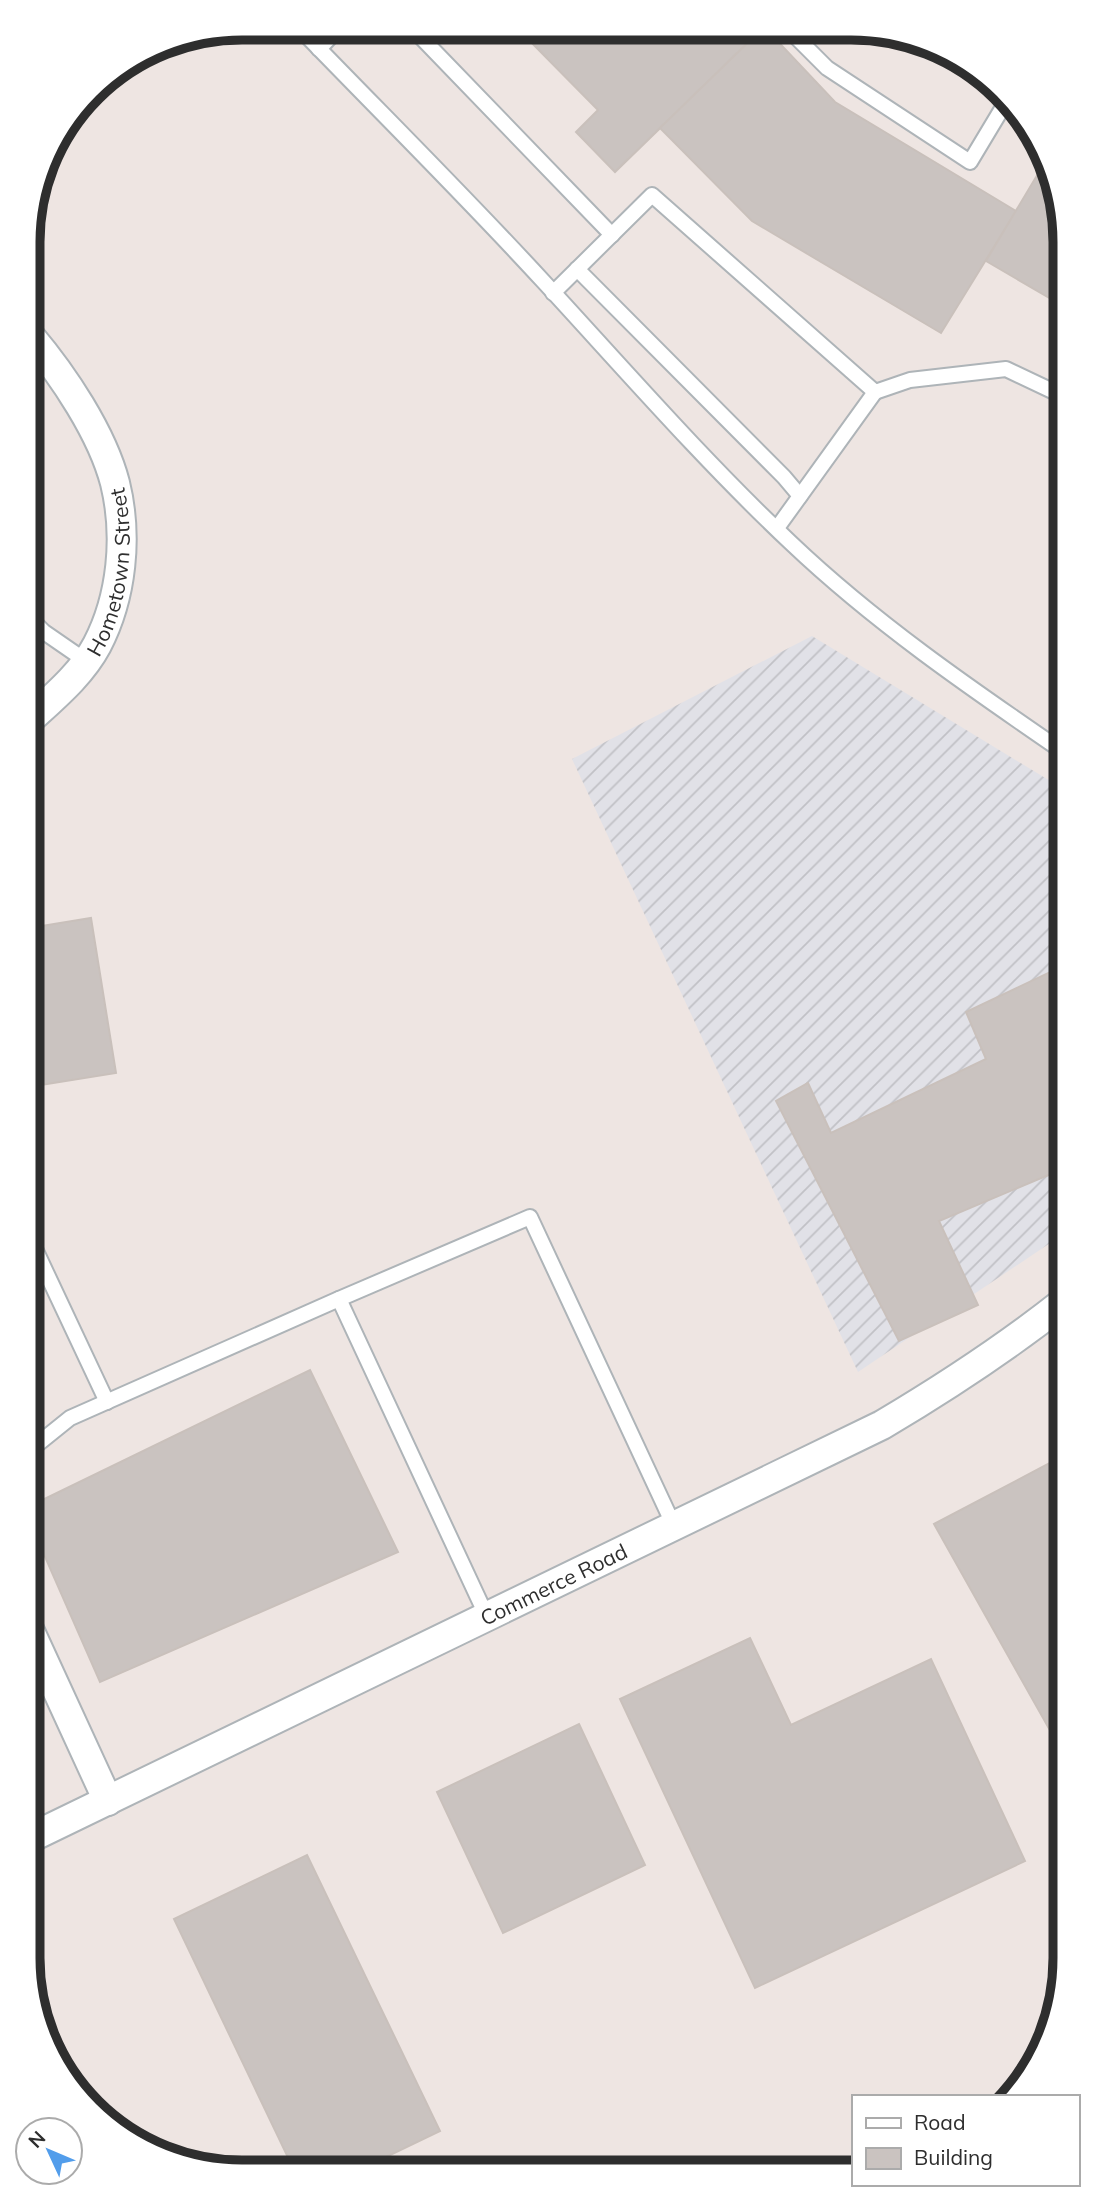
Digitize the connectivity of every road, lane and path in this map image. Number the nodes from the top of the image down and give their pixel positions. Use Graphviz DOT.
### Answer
graph roads {
  1 [pos="310,40"];
  2 [pos="328,40"];
  3 [pos="424,40"];
  4 [pos="798,40"];
  5 [pos="319,49"];
  6 [pos="1002,109"];
  7 [pos="612,235"];
  8 [pos="576,269"];
  9 [pos="553,293"];
  10 [pos="41,350"];
  11 [pos="1053,391"];
  12 [pos="875,392"];
  13 [pos="800,496"];
  14 [pos="776,528"];
  15 [pos="41,629"];
  16 [pos="86,661"];
  17 [pos="41,709"];
  18 [pos="1053,745"];
  19 [pos="40,1260"];
  20 [pos="339,1299"];
  21 [pos="1052,1311"];
  22 [pos="107,1402"];
  23 [pos="40,1442"];
  24 [pos="674,1526"];
  25 [pos="487,1617"];
  26 [pos="40,1653"];
  27 [pos="108,1801"];
  28 [pos="40,1833"];
  1 -- 5 [label="lane"];
  2 -- 5 [label="lane"];
  3 -- 7 [label="lane"];
  4 -- 6 [label="lane"];
  5 -- 9 [label="lane"];
  7 -- 8 [label="lane"];
  7 -- 12 [label="lane"];
  8 -- 9 [label="lane"];
  8 -- 13 [label="lane"];
  9 -- 14 [label="lane"];
  10 -- 16 [label="street, Hometown Street"];
  11 -- 12 [label="lane"];
  12 -- 13 [label="lane"];
  13 -- 14 [label="lane"];
  14 -- 18 [label="lane"];
  15 -- 16 [label="lane"];
  16 -- 17 [label="street, Hometown Street"];
  19 -- 22 [label="lane"];
  20 -- 22 [label="lane"];
  20 -- 24 [label="lane"];
  20 -- 25 [label="lane"];
  21 -- 24 [label="street, Commerce Road"];
  22 -- 23 [label="lane"];
  24 -- 25 [label="street, Commerce Road"];
  25 -- 27 [label="street, Commerce Road"];
  26 -- 27 [label="street"];
  27 -- 28 [label="street, Commerce Road"];
}
